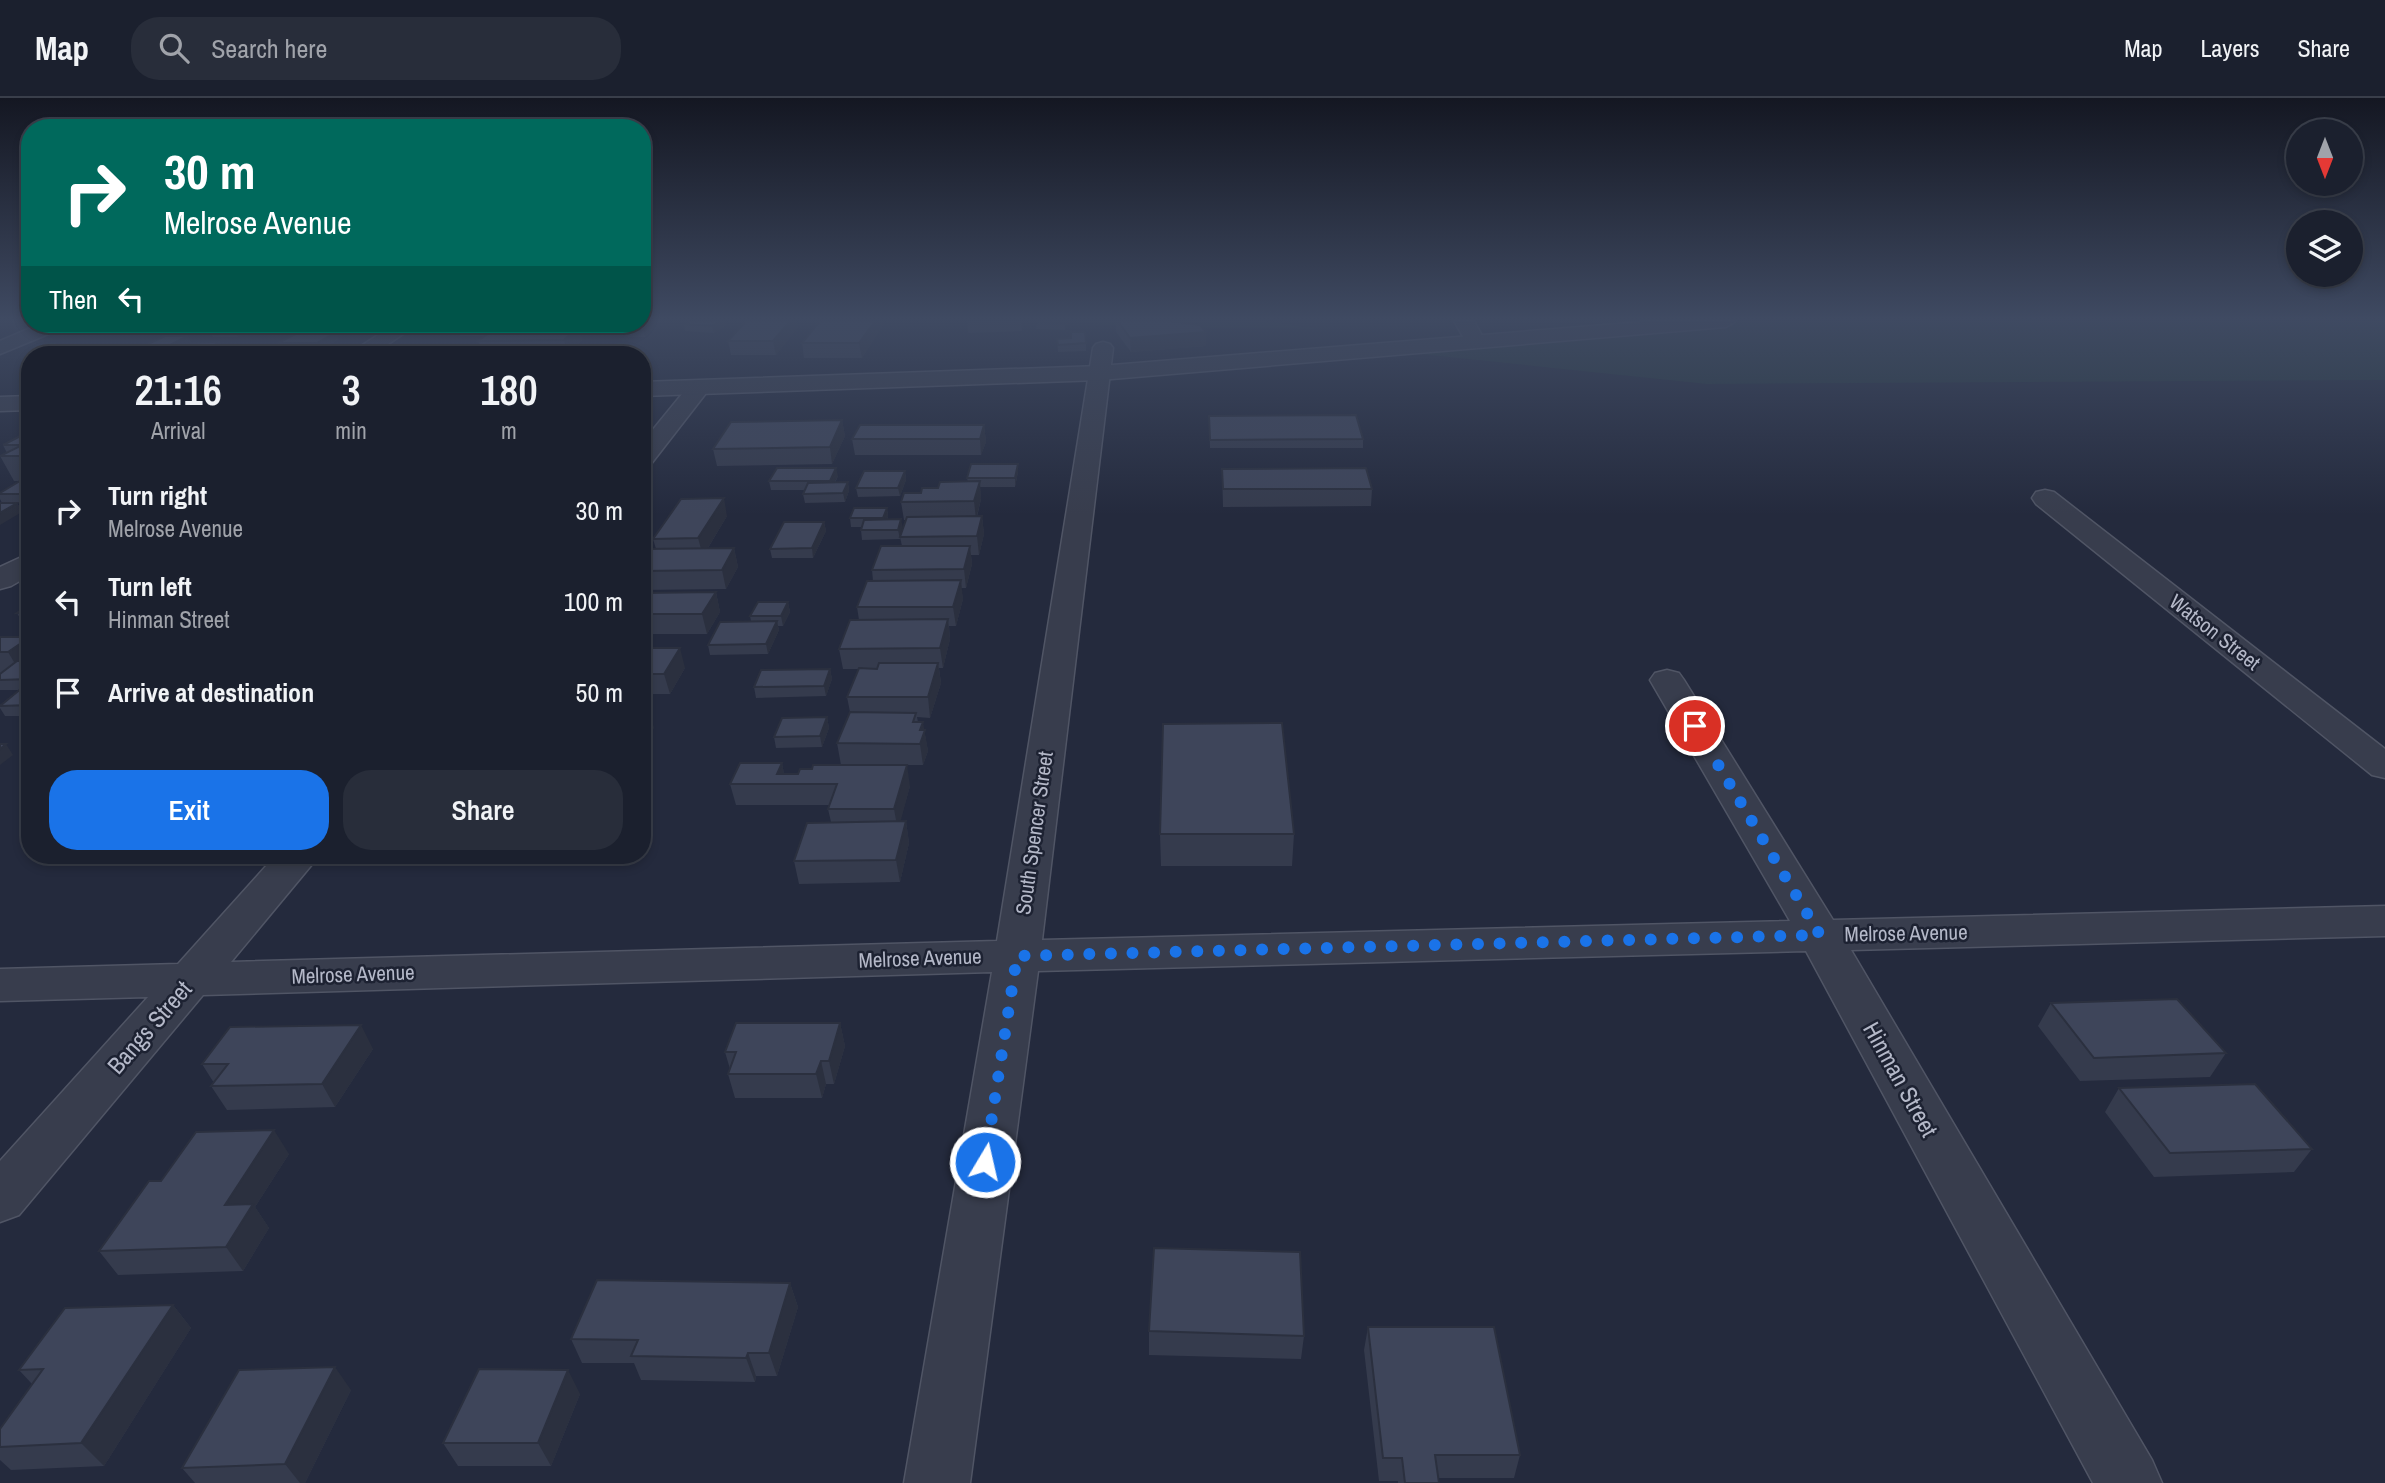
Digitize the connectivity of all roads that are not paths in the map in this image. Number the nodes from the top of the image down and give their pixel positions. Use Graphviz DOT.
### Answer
graph roads {
  1 [pos="733,386"];
  2 [pos="1097,386"];
  3 [pos="699,388"];
  4 [pos="651,389"];
  5 [pos="21,403"];
  6 [pos="0,404"];
  7 [pos="651,447"];
  8 [pos="2045,498"];
  9 [pos="21,567"];
  10 [pos="0,580"];
  11 [pos="1667,680"];
  12 [pos="2385,767"];
  13 [pos="291,864"];
  14 [pos="2385,921"];
  15 [pos="1820,935"];
  16 [pos="1017,956"];
  17 [pos="192,978"];
  18 [pos="0,985"];
  19 [pos="0,1199"];
  20 [pos="937,1483"];
  21 [pos="2129,1483"];
  1 -- 3 [label="street"];
  2 -- 16 [label="street, South Spencer Street"];
  3 -- 4 [label="street"];
  3 -- 7 [label="street"];
  5 -- 6 [label="street"];
  8 -- 12 [label="street, Watson Street"];
  9 -- 10 [label="street"];
  11 -- 15 [label="street, Hinman Street"];
  13 -- 17 [label="street, Bangs Street"];
  14 -- 15 [label="street, Melrose Avenue"];
  15 -- 16 [label="street, Melrose Avenue"];
  15 -- 21 [label="street, Hinman Street"];
  16 -- 17 [label="street, Melrose Avenue"];
  16 -- 20 [label="street, South Spencer Street"];
  17 -- 18 [label="street, Melrose Avenue"];
  17 -- 19 [label="street, Bangs Street"];
}
